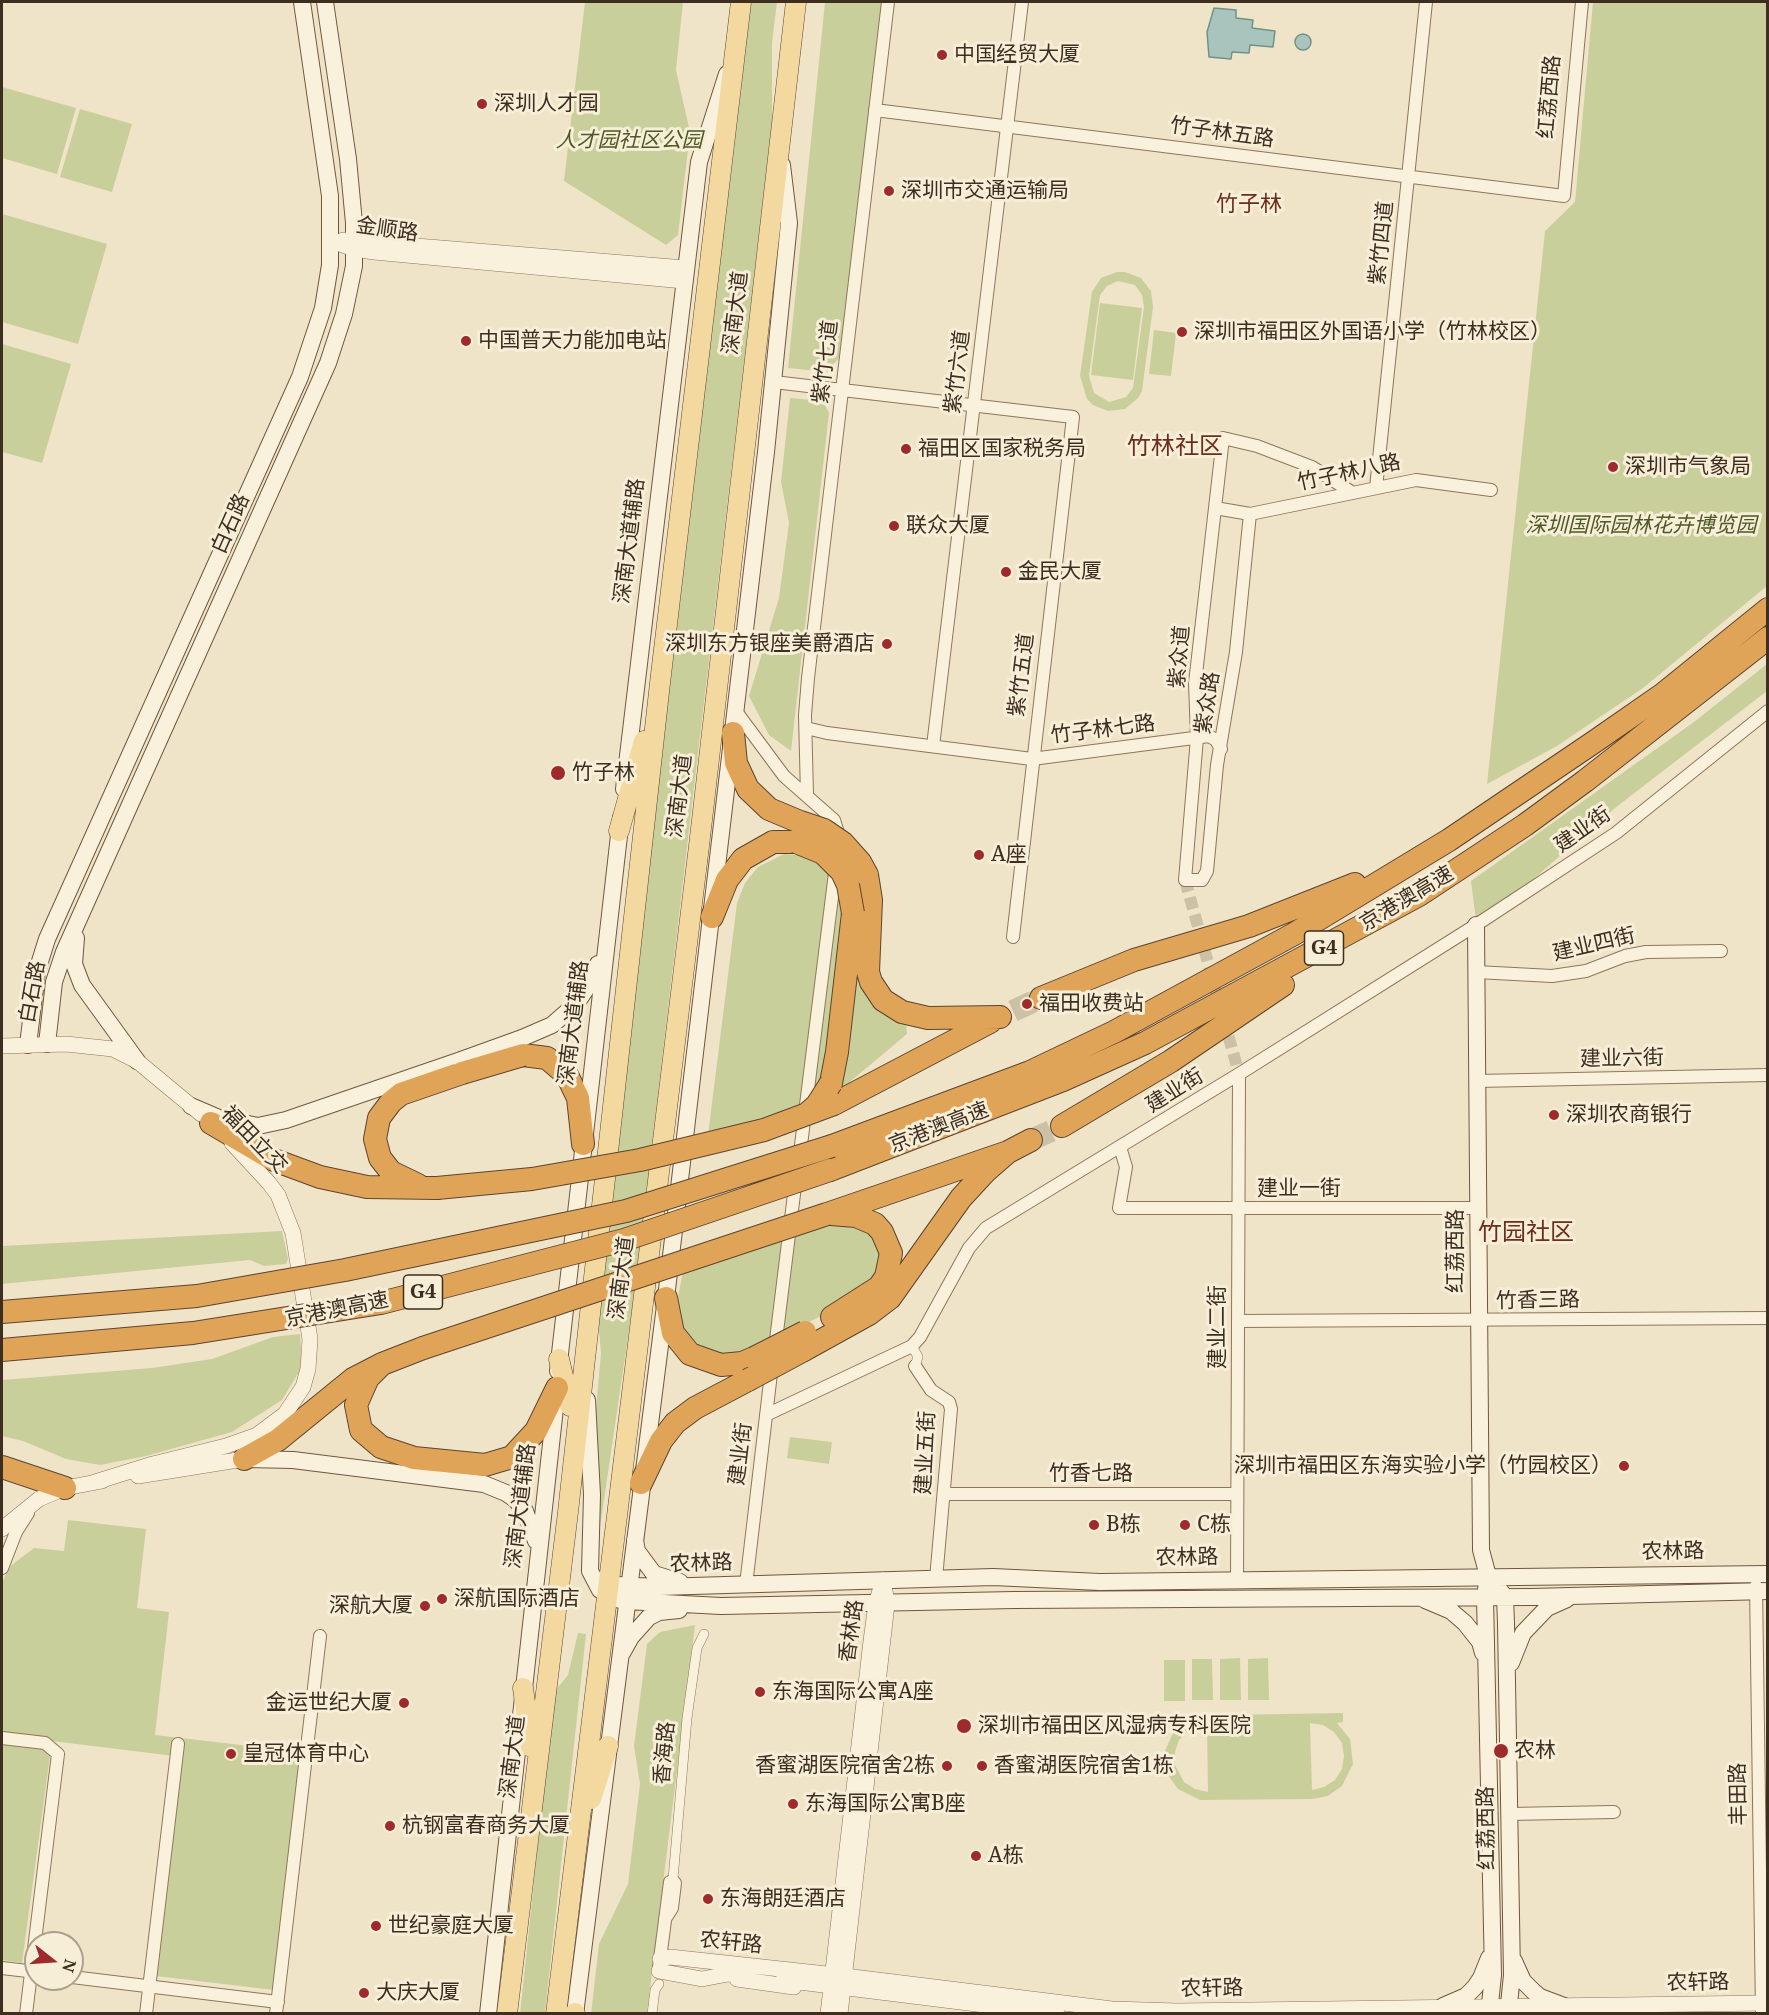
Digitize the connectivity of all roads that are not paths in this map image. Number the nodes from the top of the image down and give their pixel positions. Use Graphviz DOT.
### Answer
graph roads {
  1 [pos="302,2"];
  2 [pos="325,2"];
  3 [pos="741,2"];
  4 [pos="796,2"];
  5 [pos="888,2"];
  6 [pos="1022,2"];
  7 [pos="1426,2"];
  8 [pos="1582,2"];
  9 [pos="737,45"];
  10 [pos="875,110"];
  11 [pos="1007,124"];
  12 [pos="779,143"];
  13 [pos="1408,178"];
  14 [pos="1564,196"];
  15 [pos="331,241"];
  16 [pos="355,244"];
  17 [pos="684,274"];
  18 [pos="774,382"];
  19 [pos="842,390"];
  20 [pos="974,405"];
  21 [pos="1376,488"];
  22 [pos="1491,490"];
  23 [pos="1353,493"];
  24 [pos="1215,508"];
  25 [pos="1250,514"];
  26 [pos="1767,609"];
  27 [pos="1767,638"];
  28 [pos="660,683"];
  29 [pos="735,710"];
  30 [pos="1767,711"];
  31 [pos="806,728"];
  32 [pos="733,733"];
  33 [pos="1197,738"];
  34 [pos="933,746"];
  35 [pos="1221,749"];
  36 [pos="1032,759"];
  37 [pos="807,795"];
  38 [pos="619,831"];
  39 [pos="798,832"];
  40 [pos="1449,840"];
  41 [pos="699,846"];
  42 [pos="1185,880"];
  43 [pos="1419,895"];
  44 [pos="85,905"];
  45 [pos="712,917"];
  46 [pos="1476,925"];
  47 [pos="607,935"];
  48 [pos="1013,937"];
  49 [pos="1720,951"];
  50 [pos="1476,972"];
  51 [pos="1041,998"];
  52 [pos="47,1044"];
  53 [pos="28,1045"];
  54 [pos="2,1046"];
  55 [pos="523,1046"];
  56 [pos="137,1061"];
  57 [pos="462,1066"];
  58 [pos="1239,1074"];
  59 [pos="1767,1076"];
  60 [pos="1477,1081"];
  61 [pos="832,1094"];
  62 [pos="191,1106"];
  63 [pos="211,1123"];
  64 [pos="1062,1126"];
  65 [pos="1031,1140"];
  66 [pos="583,1144"];
  67 [pos="1120,1147"];
  68 [pos="1008,1152"];
  69 [pos="437,1188"];
  70 [pos="1238,1208"];
  71 [pos="1478,1208"];
  72 [pos="827,1214"];
  73 [pos="666,1298"];
  74 [pos="2,1312"];
  75 [pos="1767,1318"];
  76 [pos="1238,1321"];
  77 [pos="1479,1321"];
  78 [pos="804,1341"];
  79 [pos="912,1346"];
  80 [pos="2,1350"];
  81 [pos="560,1359"];
  82 [pos="381,1364"];
  83 [pos="584,1364"];
  84 [pos="915,1366"];
  85 [pos="557,1388"];
  86 [pos="766,1415"];
  87 [pos="575,1444"];
  88 [pos="244,1459"];
  89 [pos="414,1466"];
  90 [pos="2,1467"];
  91 [pos="468,1472"];
  92 [pos="92,1483"];
  93 [pos="641,1483"];
  94 [pos="57,1491"];
  95 [pos="944,1494"];
  96 [pos="1237,1494"];
  97 [pos="2,1529"];
  98 [pos="634,1537"];
  99 [pos="538,1548"];
  100 [pos="2,1568"];
  101 [pos="1488,1576"];
  102 [pos="936,1579"];
  103 [pos="883,1580"];
  104 [pos="1237,1580"];
  105 [pos="1761,1583"];
  106 [pos="690,1585"];
  107 [pos="746,1585"];
  108 [pos="618,1591"];
  109 [pos="1582,1595"];
  110 [pos="1412,1597"];
  111 [pos="1485,1597"];
  112 [pos="1505,1597"];
  113 [pos="882,1604"];
  114 [pos="721,1606"];
  115 [pos="704,1634"];
  116 [pos="320,1636"];
  117 [pos="618,1665"];
  118 [pos="1487,1674"];
  119 [pos="1507,1684"];
  120 [pos="523,1688"];
  121 [pos="2,1738"];
  122 [pos="178,1744"];
  123 [pos="608,1746"];
  124 [pos="534,1778"];
  125 [pos="1614,1812"];
  126 [pos="1509,1814"];
  127 [pos="576,1847"];
  128 [pos="673,1879"];
  129 [pos="665,1919"];
  130 [pos="39,1931"];
  131 [pos="1493,1936"];
  132 [pos="1512,1953"];
  133 [pos="663,1966"];
  134 [pos="2,1968"];
  135 [pos="24,1971"];
  136 [pos="84,1978"];
  137 [pos="511,1979"];
  138 [pos="837,1984"];
  139 [pos="149,1986"];
  140 [pos="30,1991"];
  141 [pos="1443,2006"];
  142 [pos="1564,2006"];
  143 [pos="277,2008"];
  144 [pos="1764,2009"];
  145 [pos="1490,2010"];
  146 [pos="1508,2010"];
  147 [pos="1371,2011"];
  148 [pos="1137,2012"];
  149 [pos="26,2013"];
  150 [pos="146,2013"];
  151 [pos="488,2013"];
  152 [pos="500,2013"];
  153 [pos="507,2013"];
  154 [pos="556,2013"];
  155 [pos="575,2013"];
  156 [pos="652,2013"];
  157 [pos="828,2013"];
  158 [pos="840,2013"];
  159 [pos="1057,2013"];
  160 [pos="1744,2013"];
  1 -- 15 [label="main road, 白石路"];
  2 -- 16 [label="main road, 白石路"];
  3 -- 9 [label="main road, 深南大道"];
  4 -- 12 [label="main road, 深南大道"];
  5 -- 10 [label="street, 紫竹七道"];
  6 -- 11 [label="street, 紫竹六道"];
  7 -- 13 [label="street, 紫竹四道"];
  8 -- 14 [label="street, 红荔西路"];
  9 -- 17 [label="main road, 深南大道辅路"];
  9 -- 28 [label="main road, 深南大道"];
  10 -- 11 [label="street, 竹子林五路"];
  10 -- 19 [label="street, 紫竹七道"];
  11 -- 13 [label="street, 竹子林五路"];
  11 -- 20 [label="street, 紫竹六道"];
  12 -- 18 [label="main road"];
  12 -- 41 [label="main road, 深南大道"];
  13 -- 14 [label="street, 竹子林五路"];
  13 -- 21 [label="street, 紫竹四道"];
  15 -- 16 [label="street, 金顺路"];
  15 -- 53 [label="main road, 白石路"];
  16 -- 17 [label="street, 金顺路"];
  16 -- 44 [label="main road, 白石路"];
  17 -- 38 [label="main road, 深南大道辅路"];
  18 -- 19 [label="street"];
  18 -- 29 [label="main road"];
  19 -- 20 [label="street"];
  19 -- 31 [label="street, 紫竹七道"];
  20 -- 34 [label="street, 紫竹六道"];
  20 -- 36 [label="street, 紫竹五道"];
  21 -- 22 [label="street, 竹子林八路"];
  21 -- 23 [label="street, 竹子林八路"];
  23 -- 24 [label="street, 紫众道"];
  23 -- 25 [label="street, 竹子林八路"];
  24 -- 25 [label="street, 竹子林八路"];
  24 -- 33 [label="street, 紫众道"];
  25 -- 35 [label="street, 紫众路"];
  26 -- 40 [label="highway, 京港澳高速 / G4"];
  27 -- 43 [label="highway, 京港澳高速 / G4"];
  28 -- 38 [label="main road"];
  28 -- 83 [label="main road, 深南大道"];
  29 -- 32 [label="main road"];
  29 -- 37 [label="street"];
  30 -- 46 [label="street, 建业街"];
  31 -- 34 [label="street, 竹子林七路"];
  31 -- 37 [label="street, 紫竹七道"];
  32 -- 39 [label="highway"];
  32 -- 45 [label="main road"];
  33 -- 35 [label="street"];
  33 -- 36 [label="street, 竹子林七路"];
  33 -- 42 [label="street, 紫众道"];
  34 -- 36 [label="street, 竹子林七路"];
  35 -- 42 [label="street, 紫众路"];
  36 -- 48 [label="street, 紫竹五道"];
  37 -- 86 [label="street"];
  38 -- 47 [label="main road, 深南大道辅路"];
  39 -- 45 [label="highway"];
  39 -- 61 [label="highway, bridge"];
  39 -- 61 [label="highway, bridge"];
  40 -- 51 [label="highway"];
  40 -- 74 [label="highway, 京港澳高速 / G4, bridge"];
  41 -- 45 [label="main road"];
  41 -- 108 [label="main road, 深南大道"];
  43 -- 64 [label="highway"];
  43 -- 80 [label="highway, 京港澳高速 / G4, bridge"];
  44 -- 52 [label="main road, 白石路"];
  44 -- 56 [label="main road"];
  45 -- 73 [label="main road"];
  46 -- 50 [label="main road, 红荔西路"];
  46 -- 58 [label="street, 建业街"];
  47 -- 55 [label="main road"];
  47 -- 66 [label="main road, 深南大道辅路"];
  49 -- 50 [label="street, 建业四街"];
  50 -- 60 [label="main road, 红荔西路"];
  52 -- 53 [label="street, 福田立交"];
  52 -- 56 [label="street, 福田立交"];
  53 -- 54 [label="street, 福田立交"];
  55 -- 57 [label="highway, bridge"];
  55 -- 66 [label="highway"];
  56 -- 62 [label="street, 福田立交"];
  57 -- 62 [label="main road"];
  57 -- 69 [label="highway"];
  58 -- 67 [label="street, 建业街"];
  58 -- 70 [label="street, 建业二街"];
  59 -- 60 [label="street, 建业六街"];
  60 -- 71 [label="main road, 红荔西路"];
  61 -- 69 [label="highway, bridge"];
  62 -- 63 [label="street, 福田立交"];
  63 -- 69 [label="highway"];
  63 -- 92 [label="street, 福田立交"];
  65 -- 68 [label="highway"];
  66 -- 81 [label="main road, 深南大道辅路"];
  67 -- 70 [label="street, 建业一街"];
  67 -- 79 [label="street, 建业街"];
  68 -- 72 [label="highway"];
  68 -- 78 [label="highway"];
  70 -- 71 [label="street, 建业一街"];
  70 -- 76 [label="street, 建业二街"];
  71 -- 77 [label="main road, 红荔西路"];
  72 -- 78 [label="highway"];
  72 -- 82 [label="highway, bridge"];
  73 -- 78 [label="highway, bridge"];
  73 -- 93 [label="main road"];
  75 -- 77 [label="street, 竹香三路"];
  76 -- 77 [label="street, 竹香三路"];
  76 -- 96 [label="street, 建业二街"];
  77 -- 101 [label="main road, 红荔西路"];
  78 -- 93 [label="highway, bridge"];
  79 -- 84 [label="street, 建业五街"];
  79 -- 86 [label="street, 建业街"];
  81 -- 85 [label="main road, 深南大道辅路"];
  81 -- 87 [label="main road"];
  82 -- 88 [label="highway"];
  82 -- 89 [label="highway"];
  83 -- 87 [label="main road, 深南大道"];
  83 -- 108 [label="main road, 深南大道"];
  84 -- 95 [label="street, 建业五街"];
  85 -- 91 [label="highway"];
  85 -- 99 [label="main road, 深南大道辅路"];
  86 -- 107 [label="street, 建业街"];
  87 -- 124 [label="main road, 深南大道"];
  88 -- 89 [label="main road"];
  88 -- 92 [label="street, 福田立交"];
  89 -- 91 [label="highway"];
  90 -- 94 [label="highway"];
  91 -- 99 [label="main road"];
  92 -- 94 [label="street, 福田立交"];
  93 -- 98 [label="main road"];
  94 -- 97 [label="street, 福田立交"];
  94 -- 100 [label="street"];
  95 -- 96 [label="street, 竹香七路"];
  95 -- 102 [label="street, 建业五街"];
  96 -- 104 [label="street, 建业二街"];
  98 -- 106 [label="main road"];
  98 -- 108 [label="main road"];
  99 -- 120 [label="main road, 深南大道辅路"];
  101 -- 104 [label="main road, 农林路"];
  101 -- 105 [label="main road, 农林路"];
  101 -- 111 [label="main road, 红荔西路"];
  101 -- 112 [label="main road, 红荔西路"];
  102 -- 103 [label="main road, 农林路"];
  102 -- 104 [label="main road, 农林路"];
  103 -- 107 [label="main road, 农林路"];
  103 -- 113 [label="street, 香林路"];
  105 -- 109 [label="main road, 农林路"];
  105 -- 144 [label="street, 丰田路"];
  106 -- 107 [label="main road, 农林路"];
  106 -- 108 [label="main road, 农林路"];
  107 -- 113 [label="main road"];
  108 -- 114 [label="main road, 农林路"];
  108 -- 117 [label="main road"];
  108 -- 127 [label="main road, 深南大道"];
  109 -- 112 [label="main road, 农林路"];
  109 -- 119 [label="main road"];
  110 -- 111 [label="main road, 农林路"];
  110 -- 113 [label="main road, 农林路"];
  110 -- 118 [label="main road"];
  111 -- 112 [label="main road, 农林路"];
  111 -- 118 [label="main road, 红荔西路"];
  112 -- 119 [label="main road, 红荔西路"];
  113 -- 114 [label="main road, 农林路"];
  113 -- 138 [label="street, 香林路"];
  114 -- 117 [label="main road"];
  115 -- 128 [label="street, 香海路"];
  116 -- 143 [label="street"];
  117 -- 123 [label="main road"];
  118 -- 131 [label="main road, 红荔西路"];
  119 -- 126 [label="main road, 红荔西路"];
  120 -- 124 [label="main road"];
  120 -- 151 [label="main road, 深南大道辅路"];
  121 -- 130 [label="street"];
  122 -- 139 [label="street"];
  123 -- 127 [label="main road"];
  123 -- 155 [label="main road"];
  124 -- 137 [label="main road, 深南大道"];
  125 -- 126 [label="street"];
  126 -- 132 [label="main road, 红荔西路"];
  127 -- 154 [label="main road, 深南大道"];
  129 -- 133 [label="street"];
  131 -- 141 [label="main road"];
  131 -- 145 [label="main road, 红荔西路"];
  132 -- 142 [label="main road"];
  132 -- 146 [label="main road, 红荔西路"];
  133 -- 138 [label="street, 农轩路"];
  133 -- 138 [label="street, 农轩路"];
  133 -- 156 [label="street"];
  134 -- 135 [label="street"];
  136 -- 139 [label="street"];
  137 -- 152 [label="main road"];
  137 -- 153 [label="main road, 深南大道"];
  138 -- 148 [label="street, 农轩路"];
  138 -- 157 [label="street, 香林路"];
  138 -- 158 [label="street, 香林路"];
  138 -- 159 [label="street, 农轩路"];
  139 -- 143 [label="street"];
  139 -- 150 [label="street"];
  140 -- 149 [label="street"];
  141 -- 145 [label="street, 农轩路"];
  141 -- 147 [label="street, 农轩路"];
  142 -- 144 [label="street, 农轩路"];
  142 -- 146 [label="street, 农轩路"];
  144 -- 160 [label="street, 农轩路"];
  145 -- 146 [label="street, 农轩路"];
  147 -- 148 [label="street, 农轩路"];
}
